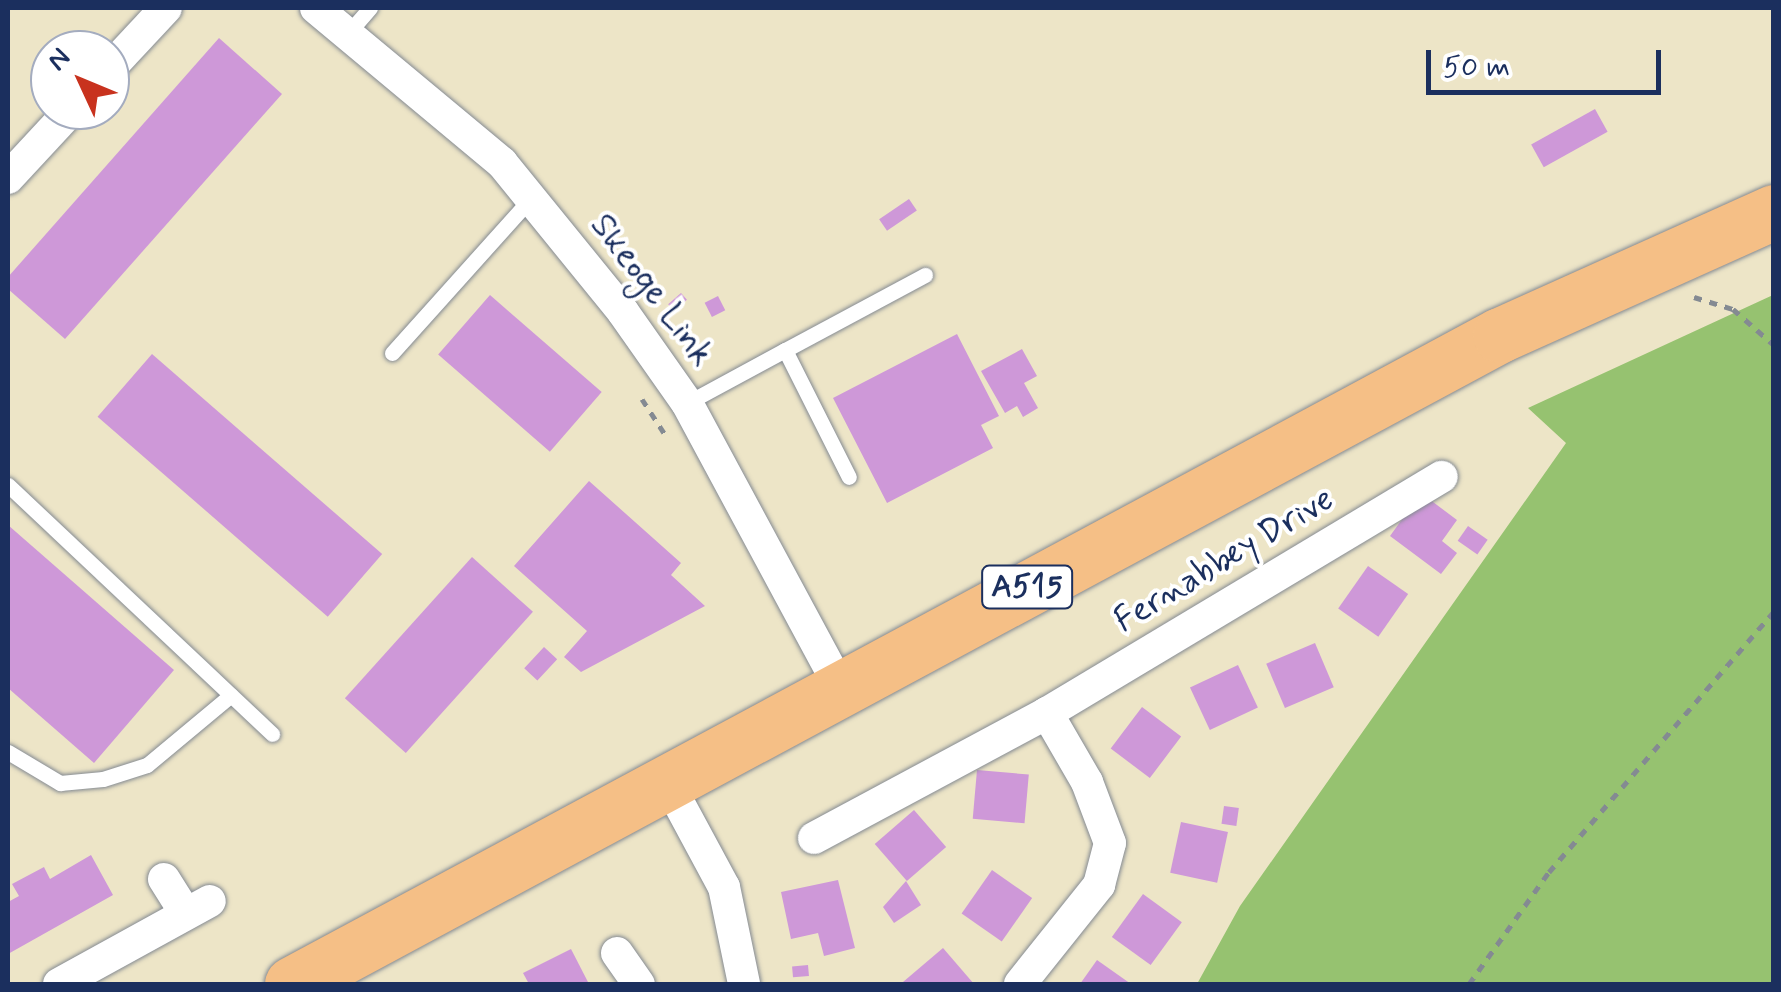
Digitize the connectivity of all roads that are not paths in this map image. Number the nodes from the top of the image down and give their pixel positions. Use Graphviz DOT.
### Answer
graph roads {
  1 [pos="166,8"];
  2 [pos="316,8"];
  3 [pos="359,20"];
  4 [pos="130,47"];
  5 [pos="52,130"];
  6 [pos="8,178"];
  7 [pos="532,198"];
  8 [pos="1774,212"];
  9 [pos="925,275"];
  10 [pos="784,350"];
  11 [pos="392,353"];
  12 [pos="687,403"];
  13 [pos="850,477"];
  14 [pos="1442,477"];
  15 [pos="8,485"];
  16 [pos="840,687"];
  17 [pos="230,695"];
  18 [pos="1047,713"];
  19 [pos="272,734"];
  20 [pos="8,752"];
  21 [pos="669,784"];
  22 [pos="814,838"];
  23 [pos="164,879"];
  24 [pos="618,953"];
  25 [pos="59,984"];
  26 [pos="292,984"];
  27 [pos="638,984"];
  28 [pos="744,984"];
  29 [pos="1020,984"];
  1 -- 4 [label="street"];
  2 -- 3 [label="street, Skeoge Link"];
  3 -- 7 [label="street, Skeoge Link"];
  5 -- 6 [label="street"];
  7 -- 11 [label="lane"];
  7 -- 12 [label="street, Skeoge Link"];
  8 -- 16 [label="highway, A515"];
  9 -- 10 [label="lane"];
  10 -- 12 [label="lane"];
  10 -- 13 [label="lane"];
  12 -- 16 [label="street, Skeoge Link"];
  14 -- 18 [label="street, Fernabbey Drive"];
  15 -- 17 [label="lane"];
  16 -- 21 [label="highway, A515"];
  17 -- 19 [label="lane"];
  17 -- 20 [label="lane"];
  18 -- 22 [label="street, Fernabbey Drive"];
  18 -- 29 [label="street"];
  21 -- 26 [label="highway, A515"];
  21 -- 28 [label="street"];
  23 -- 25 [label="street"];
  24 -- 27 [label="street"];
}
